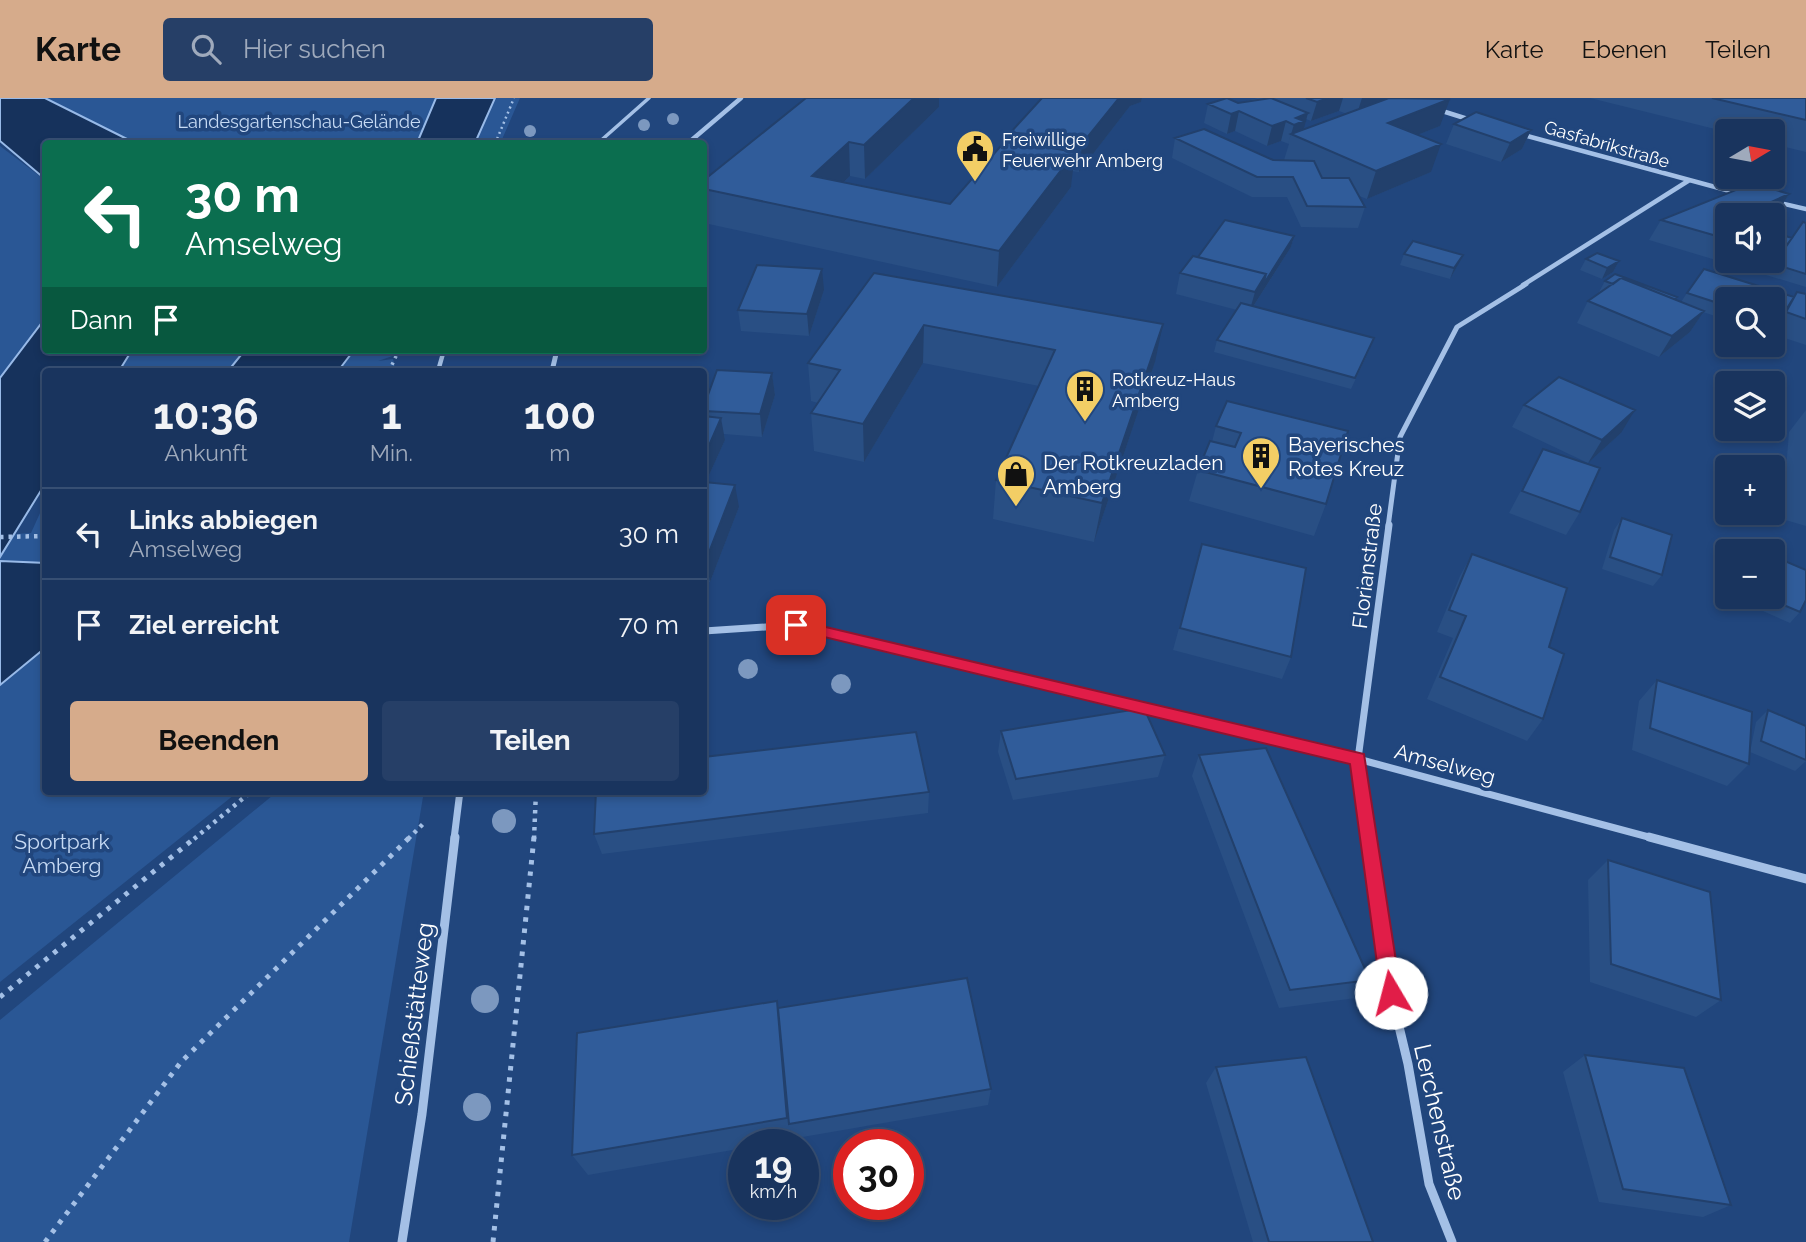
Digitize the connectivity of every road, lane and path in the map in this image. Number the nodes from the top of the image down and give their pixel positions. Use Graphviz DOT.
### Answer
graph roads {
  1 [pos="514,98"];
  2 [pos="649,98"];
  3 [pos="741,98"];
  4 [pos="1436,109"];
  5 [pos="1475,121"];
  6 [pos="1515,132"];
  7 [pos="497,140"];
  8 [pos="602,140"];
  9 [pos="692,140"];
  10 [pos="1688,181"];
  11 [pos="1754,197"];
  12 [pos="1767,200"];
  13 [pos="1806,209"];
  14 [pos="42,536"];
  15 [pos="0,537"];
  16 [pos="707,631"];
  17 [pos="1358,759"];
  18 [pos="247,795"];
  19 [pos="459,795"];
  20 [pos="536,795"];
  21 [pos="458,802"];
  22 [pos="1806,879"];
  23 [pos="0,997"];
  24 [pos="45,1242"];
  25 [pos="402,1242"];
  26 [pos="493,1242"];
  27 [pos="1451,1242"];
  1 -- 7 [label="path"];
  2 -- 8 [label="lane"];
  3 -- 9 [label="street"];
  4 -- 5 [label="street"];
  6 -- 10 [label="street, Gasfabrikstraße"];
  10 -- 11 [label="street, Gasfabrikstraße"];
  10 -- 17 [label="street, Florianstraße"];
  12 -- 13 [label="street"];
  14 -- 15 [label="path"];
  16 -- 17 [label="street, Amselweg"];
  17 -- 22 [label="street, Amselweg"];
  17 -- 27 [label="street, Lerchenstraße"];
  18 -- 23 [label="path"];
  19 -- 21 [label="street, Schießstätteweg"];
  20 -- 26 [label="path"];
  21 -- 24 [label="path"];
  21 -- 25 [label="street, Schießstätteweg"];
}
